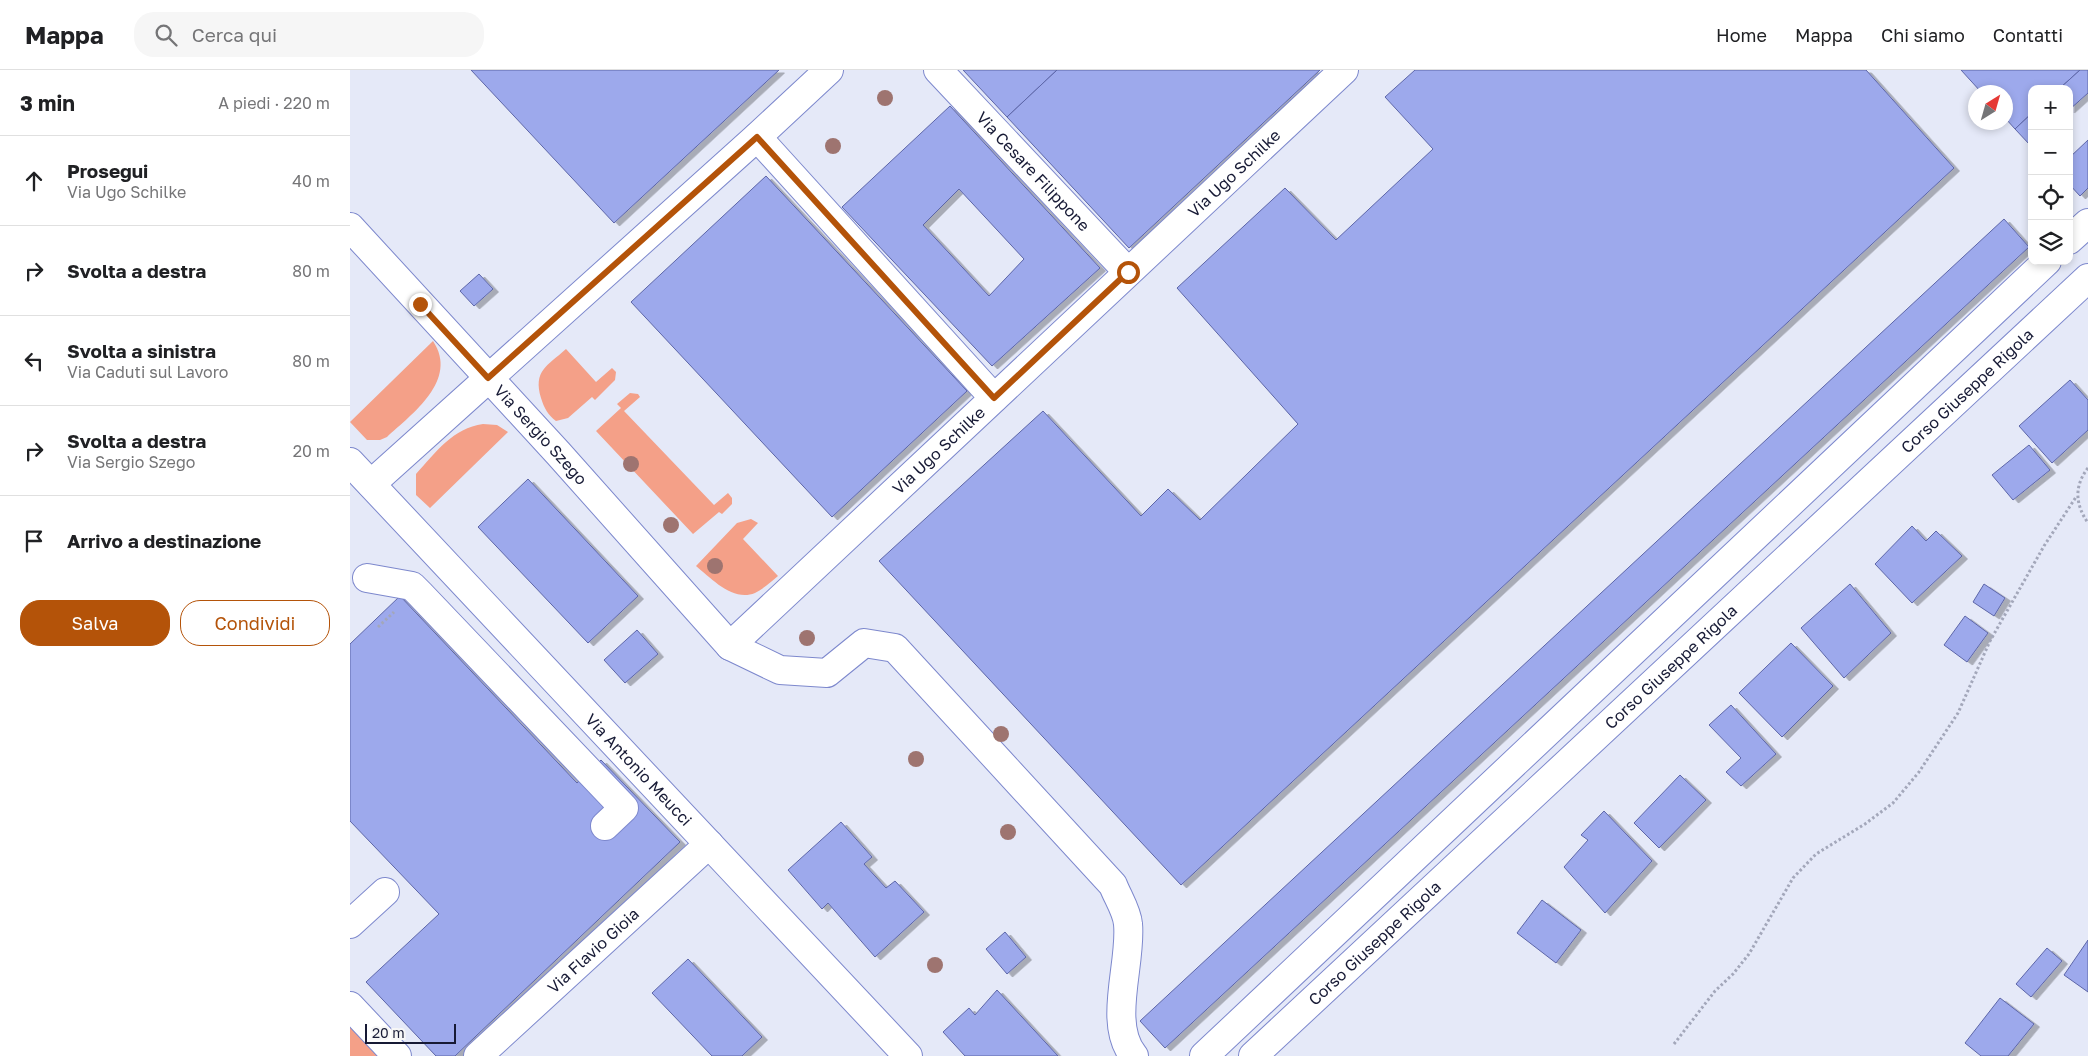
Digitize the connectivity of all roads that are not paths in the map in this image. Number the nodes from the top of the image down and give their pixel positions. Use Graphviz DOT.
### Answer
graph roads {
  1 [pos="829,70"];
  2 [pos="938,70"];
  3 [pos="1344,70"];
  4 [pos="757,137"];
  5 [pos="2088,223"];
  6 [pos="350,227"];
  7 [pos="2073,236"];
  8 [pos="2043,265"];
  9 [pos="1128,272"];
  10 [pos="2088,278"];
  11 [pos="488,378"];
  12 [pos="994,398"];
  13 [pos="350,462"];
  14 [pos="371,484"];
  15 [pos="367,578"];
  16 [pos="730,646"];
  17 [pos="605,826"];
  18 [pos="709,844"];
  19 [pos="1408,865"];
  20 [pos="1432,889"];
  21 [pos="385,892"];
  22 [pos="350,924"];
  23 [pos="350,1006"];
  24 [pos="397,1056"];
  25 [pos="478,1056"];
  26 [pos="908,1056"];
  27 [pos="1134,1056"];
  28 [pos="1204,1056"];
  29 [pos="1253,1056"];
  1 -- 4 [label="street"];
  2 -- 9 [label="street, Via Cesare Filippone"];
  3 -- 9 [label="street, Via Ugo Schilke"];
  4 -- 11 [label="street"];
  4 -- 12 [label="street"];
  5 -- 7 [label="street"];
  6 -- 11 [label="street, Via Sergio Szego"];
  8 -- 19 [label="street"];
  9 -- 12 [label="street, Via Ugo Schilke"];
  10 -- 20 [label="street, Corso Giuseppe Rigola"];
  11 -- 14 [label="street"];
  11 -- 16 [label="street, Via Sergio Szego"];
  12 -- 16 [label="street, Via Ugo Schilke"];
  13 -- 14 [label="street, Via Antonio Meucci"];
  14 -- 18 [label="street, Via Antonio Meucci"];
  15 -- 17 [label="street"];
  16 -- 27 [label="street"];
  18 -- 25 [label="street, Via Flavio Gioia"];
  18 -- 26 [label="street, Via Antonio Meucci"];
  19 -- 20 [label="street"];
  19 -- 28 [label="street"];
  20 -- 29 [label="street, Corso Giuseppe Rigola"];
  21 -- 22 [label="street"];
  23 -- 24 [label="street"];
}
